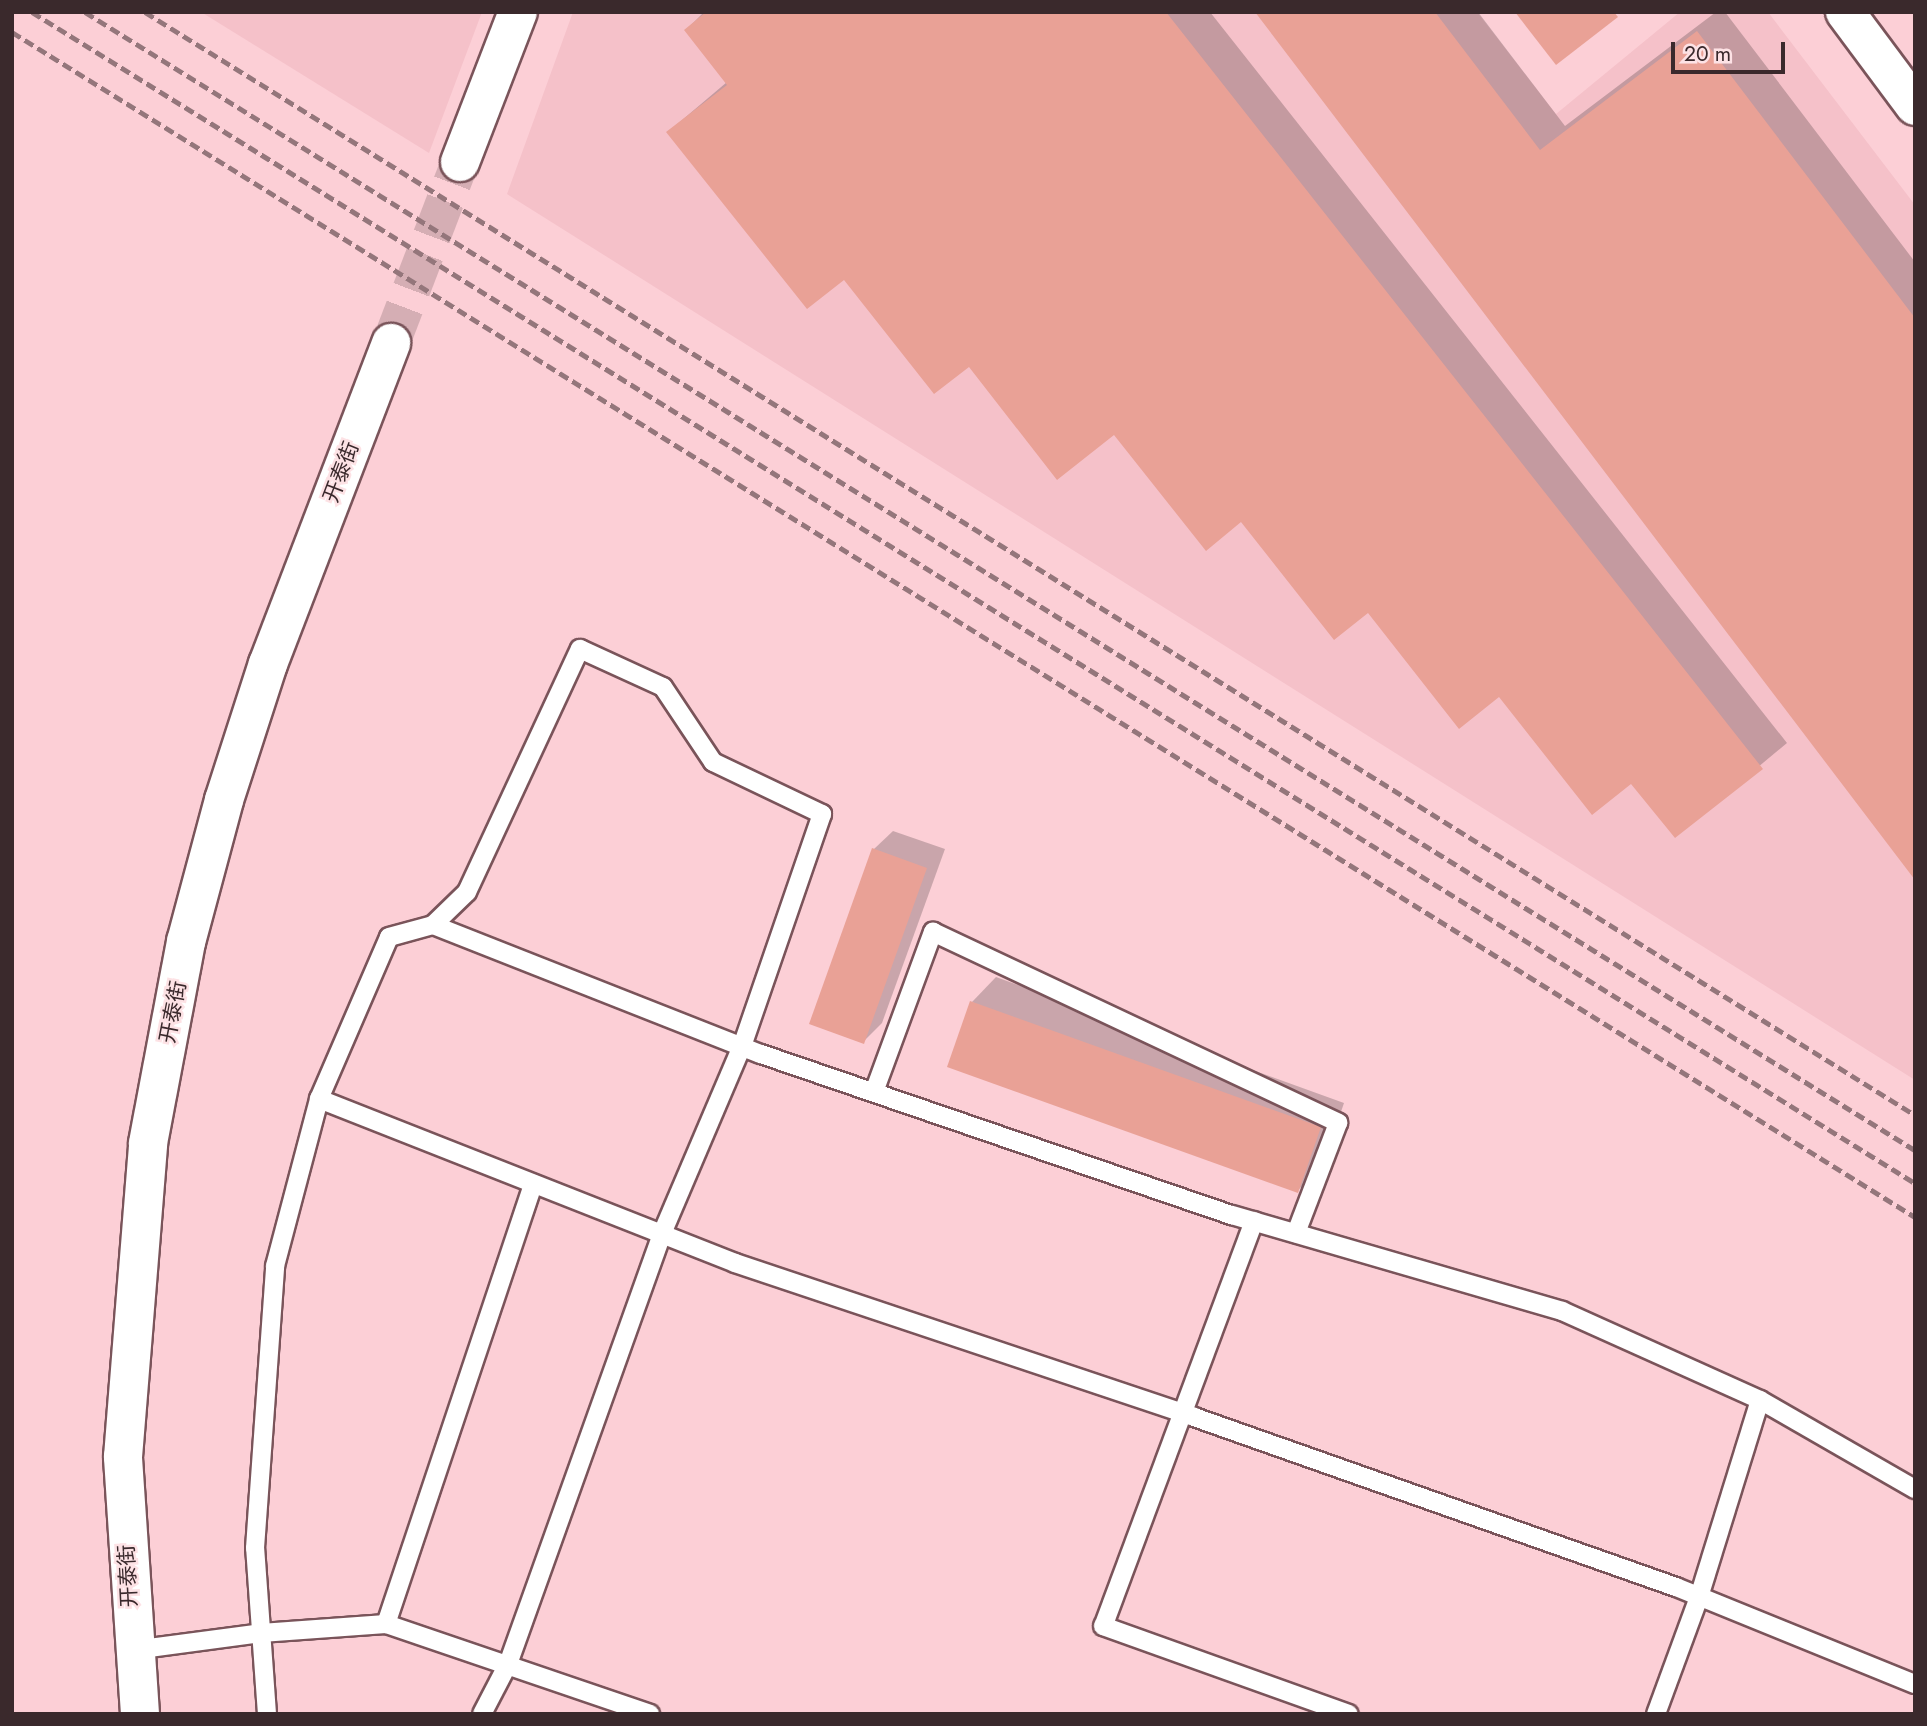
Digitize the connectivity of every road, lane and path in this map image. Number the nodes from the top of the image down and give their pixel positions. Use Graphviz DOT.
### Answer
graph roads {
  1 [pos="518,12"];
  2 [pos="1845,12"];
  3 [pos="1915,106"];
  4 [pos="460,162"];
  5 [pos="391,343"];
  6 [pos="433,925"];
  7 [pos="742,1046"];
  8 [pos="874,1092"];
  9 [pos="319,1099"];
  10 [pos="533,1184"];
  11 [pos="1254,1222"];
  12 [pos="1296,1233"];
  13 [pos="662,1234"];
  14 [pos="1760,1400"];
  15 [pos="1182,1413"];
  16 [pos="1915,1489"];
  17 [pos="1699,1597"];
  18 [pos="386,1624"];
  19 [pos="261,1633"];
  20 [pos="134,1650"];
  21 [pos="508,1664"];
  22 [pos="1915,1684"];
  23 [pos="139,1714"];
  24 [pos="267,1714"];
  25 [pos="482,1714"];
  26 [pos="650,1714"];
  27 [pos="1349,1714"];
  28 [pos="1656,1714"];
  1 -- 4 [label="street"];
  2 -- 3 [label="street"];
  5 -- 20 [label="street, 开泰街"];
  6 -- 7 [label="lane"];
  6 -- 7 [label="lane"];
  6 -- 9 [label="lane"];
  7 -- 8 [label="lane"];
  7 -- 13 [label="lane"];
  8 -- 11 [label="lane"];
  8 -- 12 [label="lane"];
  9 -- 10 [label="lane"];
  9 -- 19 [label="lane"];
  10 -- 13 [label="lane"];
  10 -- 18 [label="lane"];
  11 -- 12 [label="lane"];
  11 -- 15 [label="lane"];
  12 -- 14 [label="lane"];
  13 -- 15 [label="lane"];
  13 -- 21 [label="lane"];
  14 -- 16 [label="lane"];
  14 -- 17 [label="lane"];
  15 -- 17 [label="lane"];
  15 -- 27 [label="lane"];
  17 -- 22 [label="lane"];
  17 -- 28 [label="lane"];
  18 -- 19 [label="lane"];
  18 -- 21 [label="lane"];
  19 -- 20 [label="lane"];
  19 -- 24 [label="lane"];
  20 -- 23 [label="street, 开泰街"];
  21 -- 25 [label="lane"];
  21 -- 26 [label="lane"];
}
